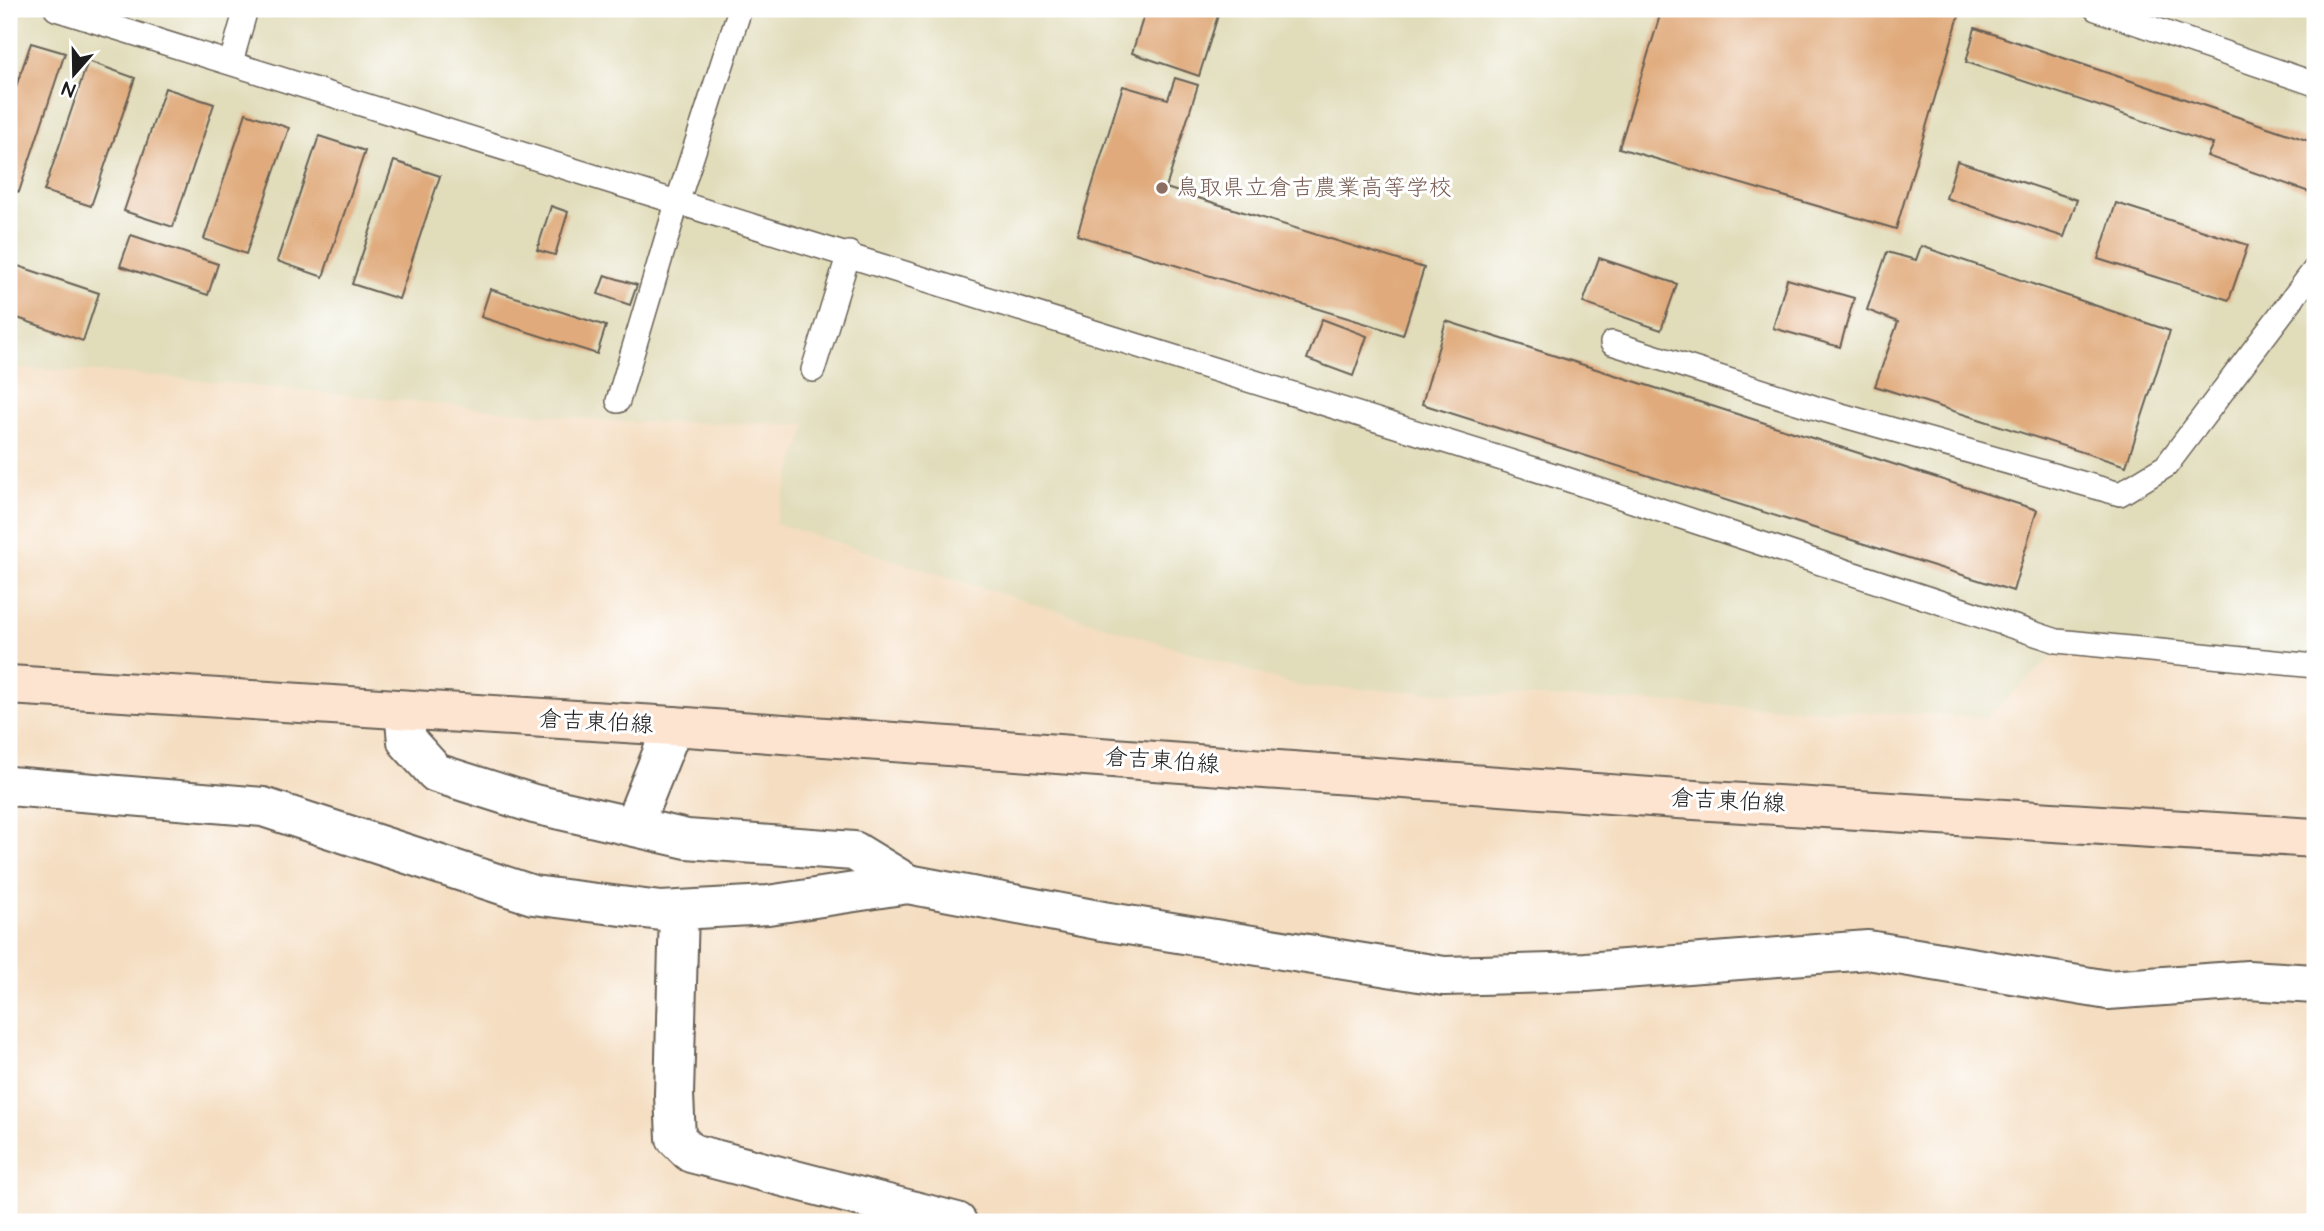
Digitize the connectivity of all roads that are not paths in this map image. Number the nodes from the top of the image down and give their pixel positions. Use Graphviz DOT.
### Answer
graph roads {
  1 [pos="56,9"];
  2 [pos="246,9"];
  3 [pos="740,9"];
  4 [pos="2096,9"];
  5 [pos="230,62"];
  6 [pos="2315,84"];
  7 [pos="678,200"];
  8 [pos="849,253"];
  9 [pos="2315,269"];
  10 [pos="1612,344"];
  11 [pos="813,370"];
  12 [pos="618,401"];
  13 [pos="2315,666"];
  14 [pos="9,685"];
  15 [pos="404,712"];
  16 [pos="673,726"];
  17 [pos="9,786"];
  18 [pos="633,826"];
  19 [pos="2315,838"];
  20 [pos="908,884"];
  21 [pos="679,910"];
  22 [pos="2315,984"];
  23 [pos="957,1222"];
  1 -- 5 [label="lane"];
  2 -- 5 [label="lane"];
  3 -- 7 [label="lane"];
  4 -- 6 [label="lane"];
  5 -- 7 [label="lane"];
  7 -- 8 [label="lane"];
  7 -- 12 [label="lane"];
  8 -- 11 [label="lane"];
  8 -- 13 [label="lane"];
  9 -- 10 [label="lane"];
  14 -- 15 [label="main road, 倉吉東伯線"];
  15 -- 16 [label="main road, 倉吉東伯線"];
  15 -- 18 [label="street"];
  16 -- 18 [label="street"];
  16 -- 19 [label="main road, 倉吉東伯線"];
  17 -- 21 [label="street"];
  18 -- 20 [label="street"];
  20 -- 21 [label="street"];
  20 -- 22 [label="street"];
  21 -- 23 [label="street"];
}
